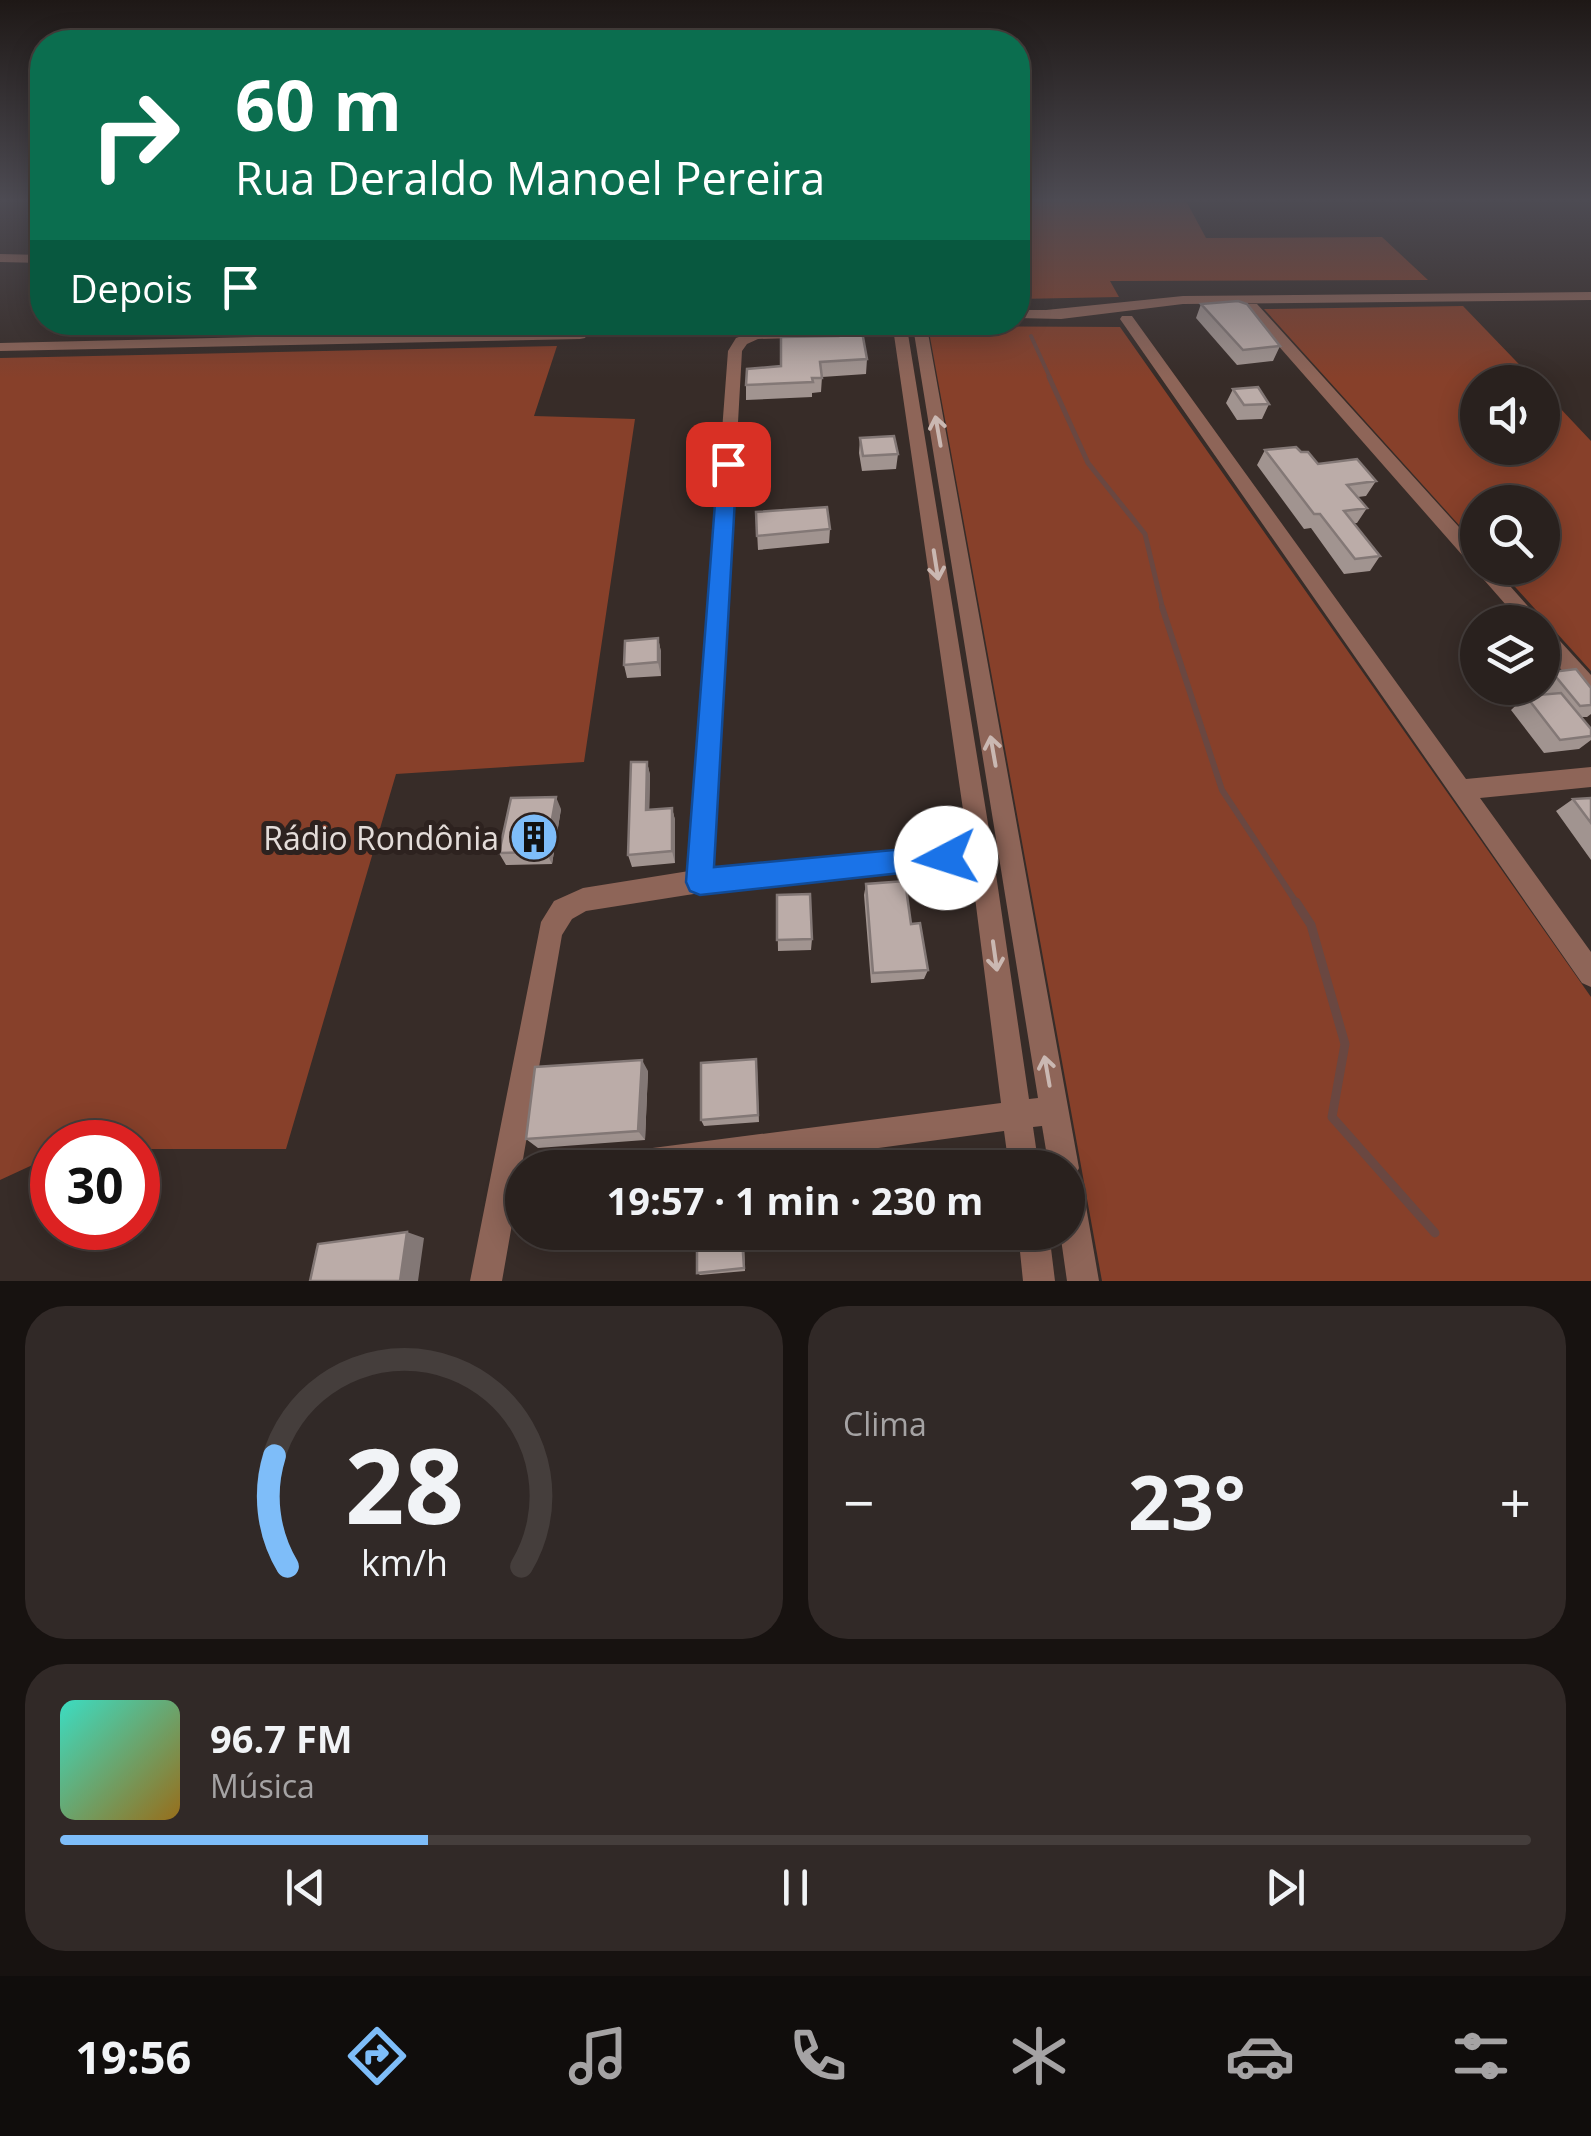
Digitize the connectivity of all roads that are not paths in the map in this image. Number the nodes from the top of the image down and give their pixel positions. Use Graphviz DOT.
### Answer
graph roads {
  1 [pos="1281,296"];
  2 [pos="1591,296"];
  3 [pos="1252,307"];
  4 [pos="1030,314"];
  5 [pos="1049,314"];
  6 [pos="1127,319"];
  7 [pos="264,335"];
  8 [pos="432,335"];
  9 [pos="756,335"];
  10 [pos="911,335"];
  11 [pos="912,335"];
  12 [pos="258,343"];
  13 [pos="0,347"];
  14 [pos="1460,541"];
  15 [pos="1498,585"];
  16 [pos="1517,605"];
  17 [pos="1560,654"];
  18 [pos="1591,689"];
  19 [pos="1591,777"];
  20 [pos="1461,790"];
  21 [pos="981,854"];
  22 [pos="700,882"];
  23 [pos="1591,974"];
  24 [pos="1054,1110"];
  25 [pos="1016,1112"];
  26 [pos="518,1150"];
  27 [pos="743,1150"];
  28 [pos="1021,1150"];
  29 [pos="1061,1150"];
  30 [pos="505,1211"];
  31 [pos="1036,1250"];
  32 [pos="1078,1250"];
  33 [pos="486,1281"];
  34 [pos="1040,1281"];
  35 [pos="1083,1281"];
  1 -- 2 [label="street"];
  1 -- 3 [label="street"];
  1 -- 5 [label="street"];
  3 -- 6 [label="street"];
  3 -- 14 [label="street"];
  4 -- 5 [label="street"];
  5 -- 6 [label="street"];
  6 -- 20 [label="street"];
  7 -- 12 [label="street"];
  8 -- 12 [label="street"];
  9 -- 22 [label="street"];
  10 -- 21 [label="street, one-way"];
  24 -- 11 [label="street, one-way"];
  12 -- 13 [label="street"];
  15 -- 16 [label="street"];
  17 -- 18 [label="street"];
  19 -- 20 [label="street"];
  20 -- 23 [label="street"];
  21 -- 22 [label="street"];
  21 -- 25 [label="street, one-way"];
  22 -- 26 [label="street"];
  24 -- 25 [label="street"];
  24 -- 29 [label="street"];
  25 -- 27 [label="street"];
  25 -- 28 [label="street"];
  30 -- 33 [label="street"];
  31 -- 34 [label="street"];
  32 -- 35 [label="street"];
}
